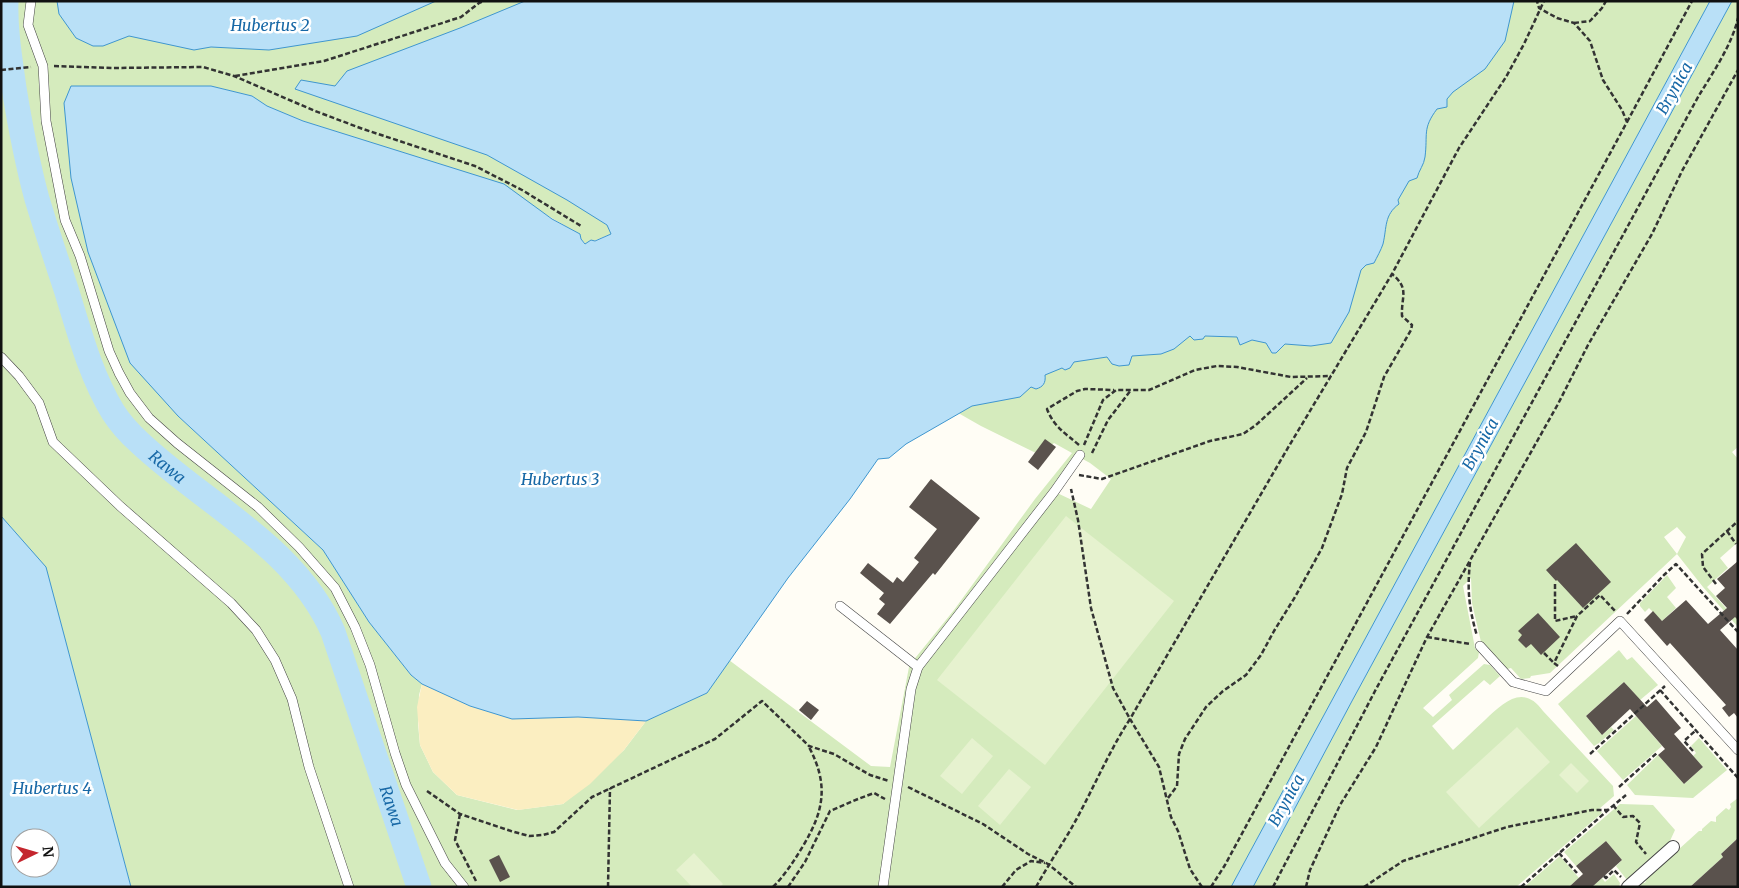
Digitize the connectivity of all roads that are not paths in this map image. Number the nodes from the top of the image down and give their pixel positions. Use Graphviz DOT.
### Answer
graph roads {
  1 [pos="31,1"];
  2 [pos="1,357"];
  3 [pos="1080,455"];
  4 [pos="840,606"];
  5 [pos="1480,646"];
  6 [pos="918,667"];
  7 [pos="1738,750"];
  8 [pos="1673,847"];
  9 [pos="349,887"];
  10 [pos="464,887"];
  11 [pos="883,887"];
  12 [pos="1628,887"];
  1 -- 10 [label="lane"];
  2 -- 9 [label="lane"];
  3 -- 6 [label="lane"];
  4 -- 6 [label="lane"];
  5 -- 7 [label="lane"];
  6 -- 11 [label="lane"];
  8 -- 12 [label="street"];
}
